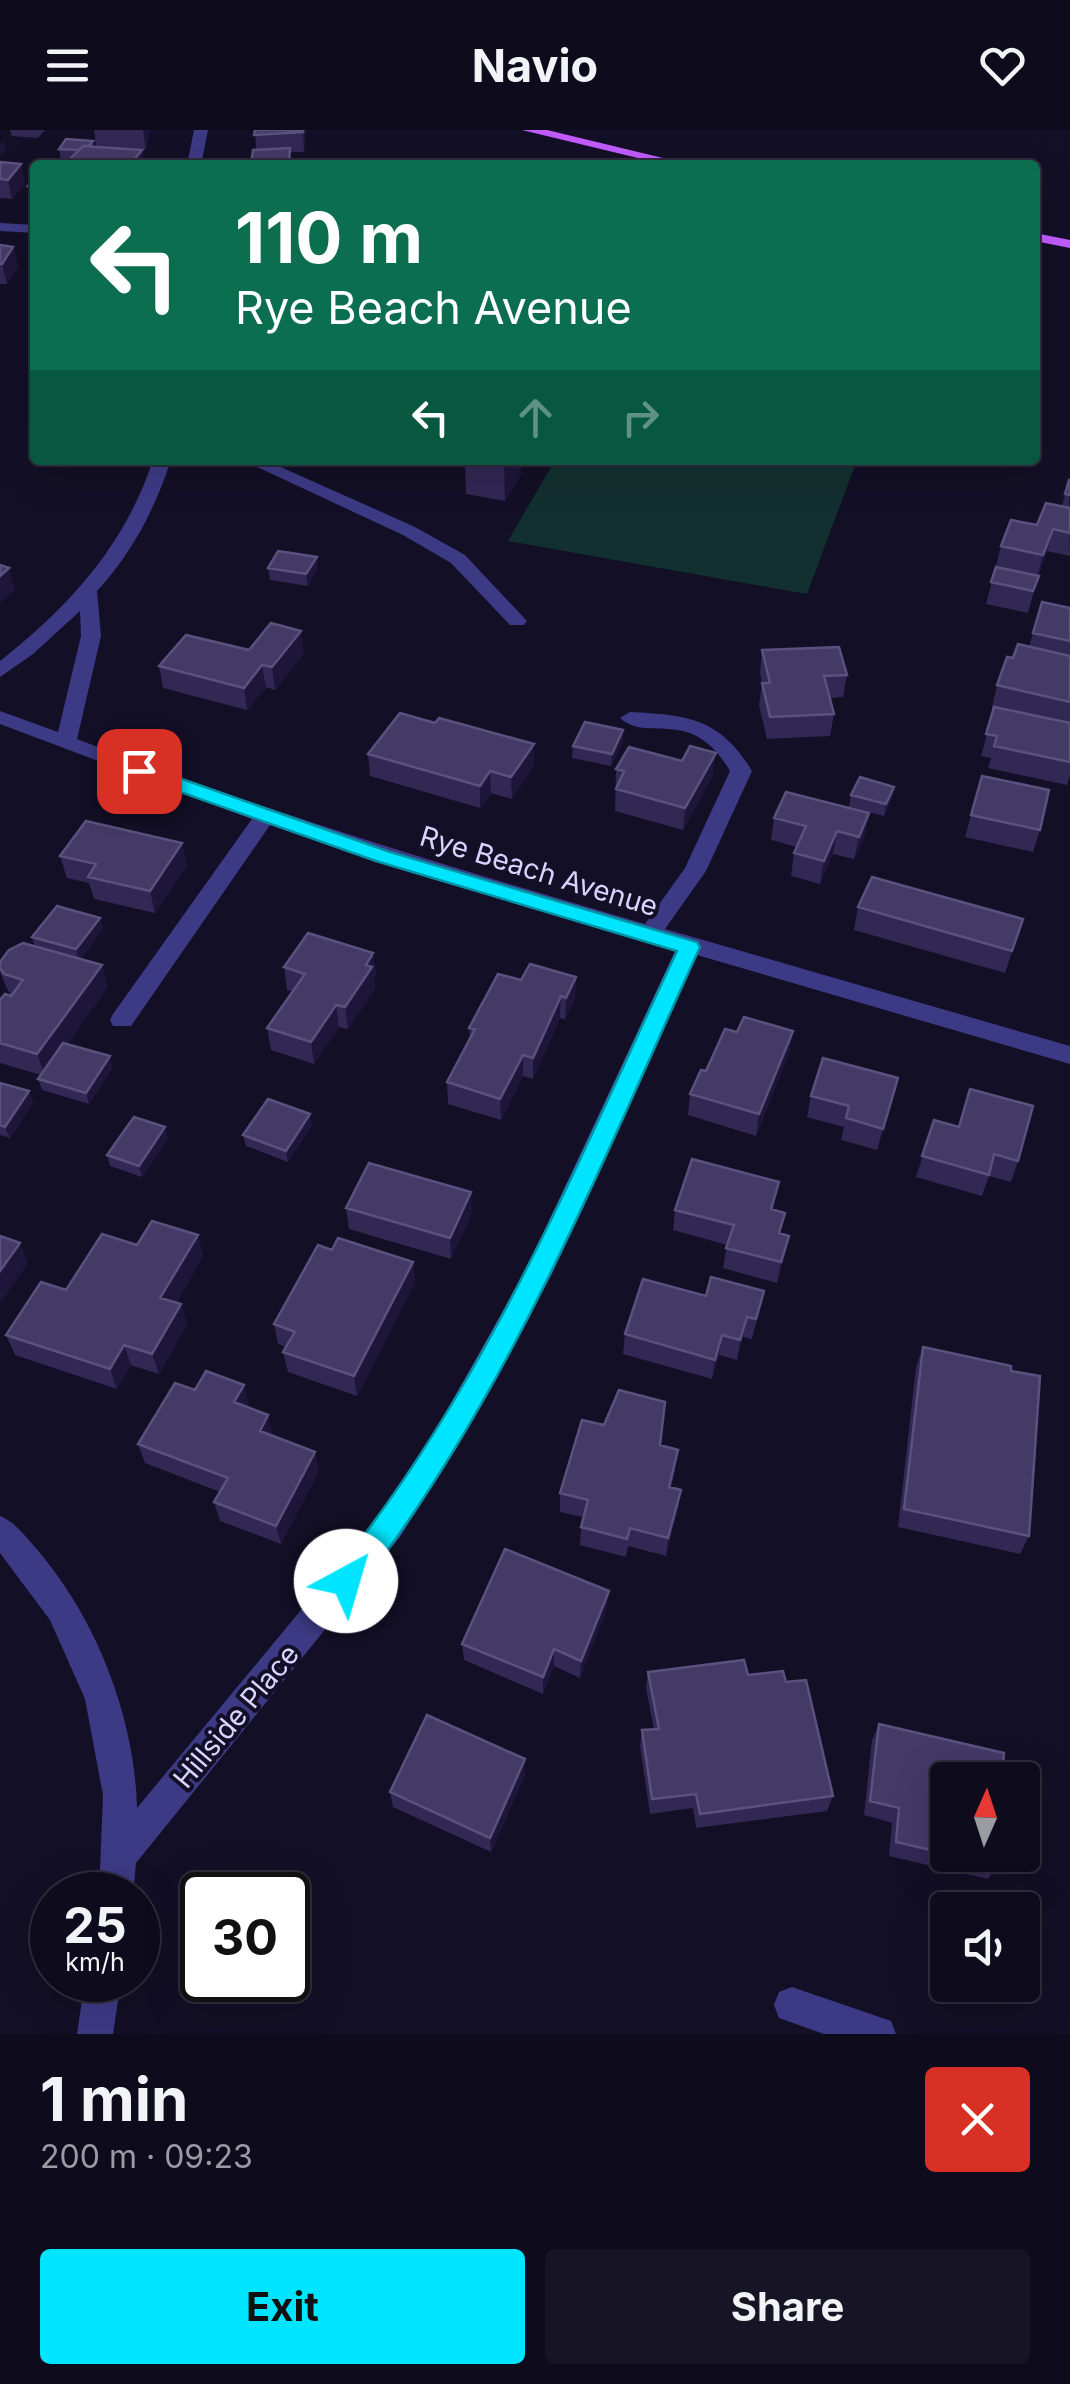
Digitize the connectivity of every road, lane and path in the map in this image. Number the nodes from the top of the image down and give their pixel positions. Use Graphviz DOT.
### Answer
graph roads {
  1 [pos="201,130"];
  2 [pos="529,130"];
  3 [pos="195,160"];
  4 [pos="662,160"];
  5 [pos="0,227"];
  6 [pos="30,230"];
  7 [pos="1040,239"];
  8 [pos="1070,244"];
  9 [pos="161,465"];
  10 [pos="263,465"];
  11 [pos="89,594"];
  12 [pos="517,621"];
  13 [pos="0,671"];
  14 [pos="0,717"];
  15 [pos="630,718"];
  16 [pos="66,741"];
  17 [pos="265,817"];
  18 [pos="649,936"];
  19 [pos="689,947"];
  20 [pos="122,1020"];
  21 [pos="1070,1055"];
  22 [pos="0,1530"];
  23 [pos="123,1852"];
  24 [pos="120,1872"];
  25 [pos="100,2002"];
  26 [pos="792,2005"];
  27 [pos="95,2034"];
  28 [pos="878,2034"];
  1 -- 3 [label="street"];
  2 -- 4 [label="main road"];
  5 -- 6 [label="street"];
  7 -- 8 [label="main road"];
  9 -- 11 [label="street"];
  10 -- 12 [label="street"];
  11 -- 13 [label="street"];
  11 -- 16 [label="street"];
  14 -- 16 [label="street, Rye Beach Avenue"];
  15 -- 18 [label="street"];
  16 -- 17 [label="street, Rye Beach Avenue"];
  17 -- 18 [label="street, Rye Beach Avenue"];
  17 -- 20 [label="street"];
  18 -- 19 [label="street, Rye Beach Avenue"];
  19 -- 21 [label="street, Rye Beach Avenue"];
  19 -- 23 [label="street, Hillside Place"];
  22 -- 23 [label="street"];
  23 -- 24 [label="street"];
  25 -- 27 [label="street"];
  26 -- 28 [label="street"];
}
